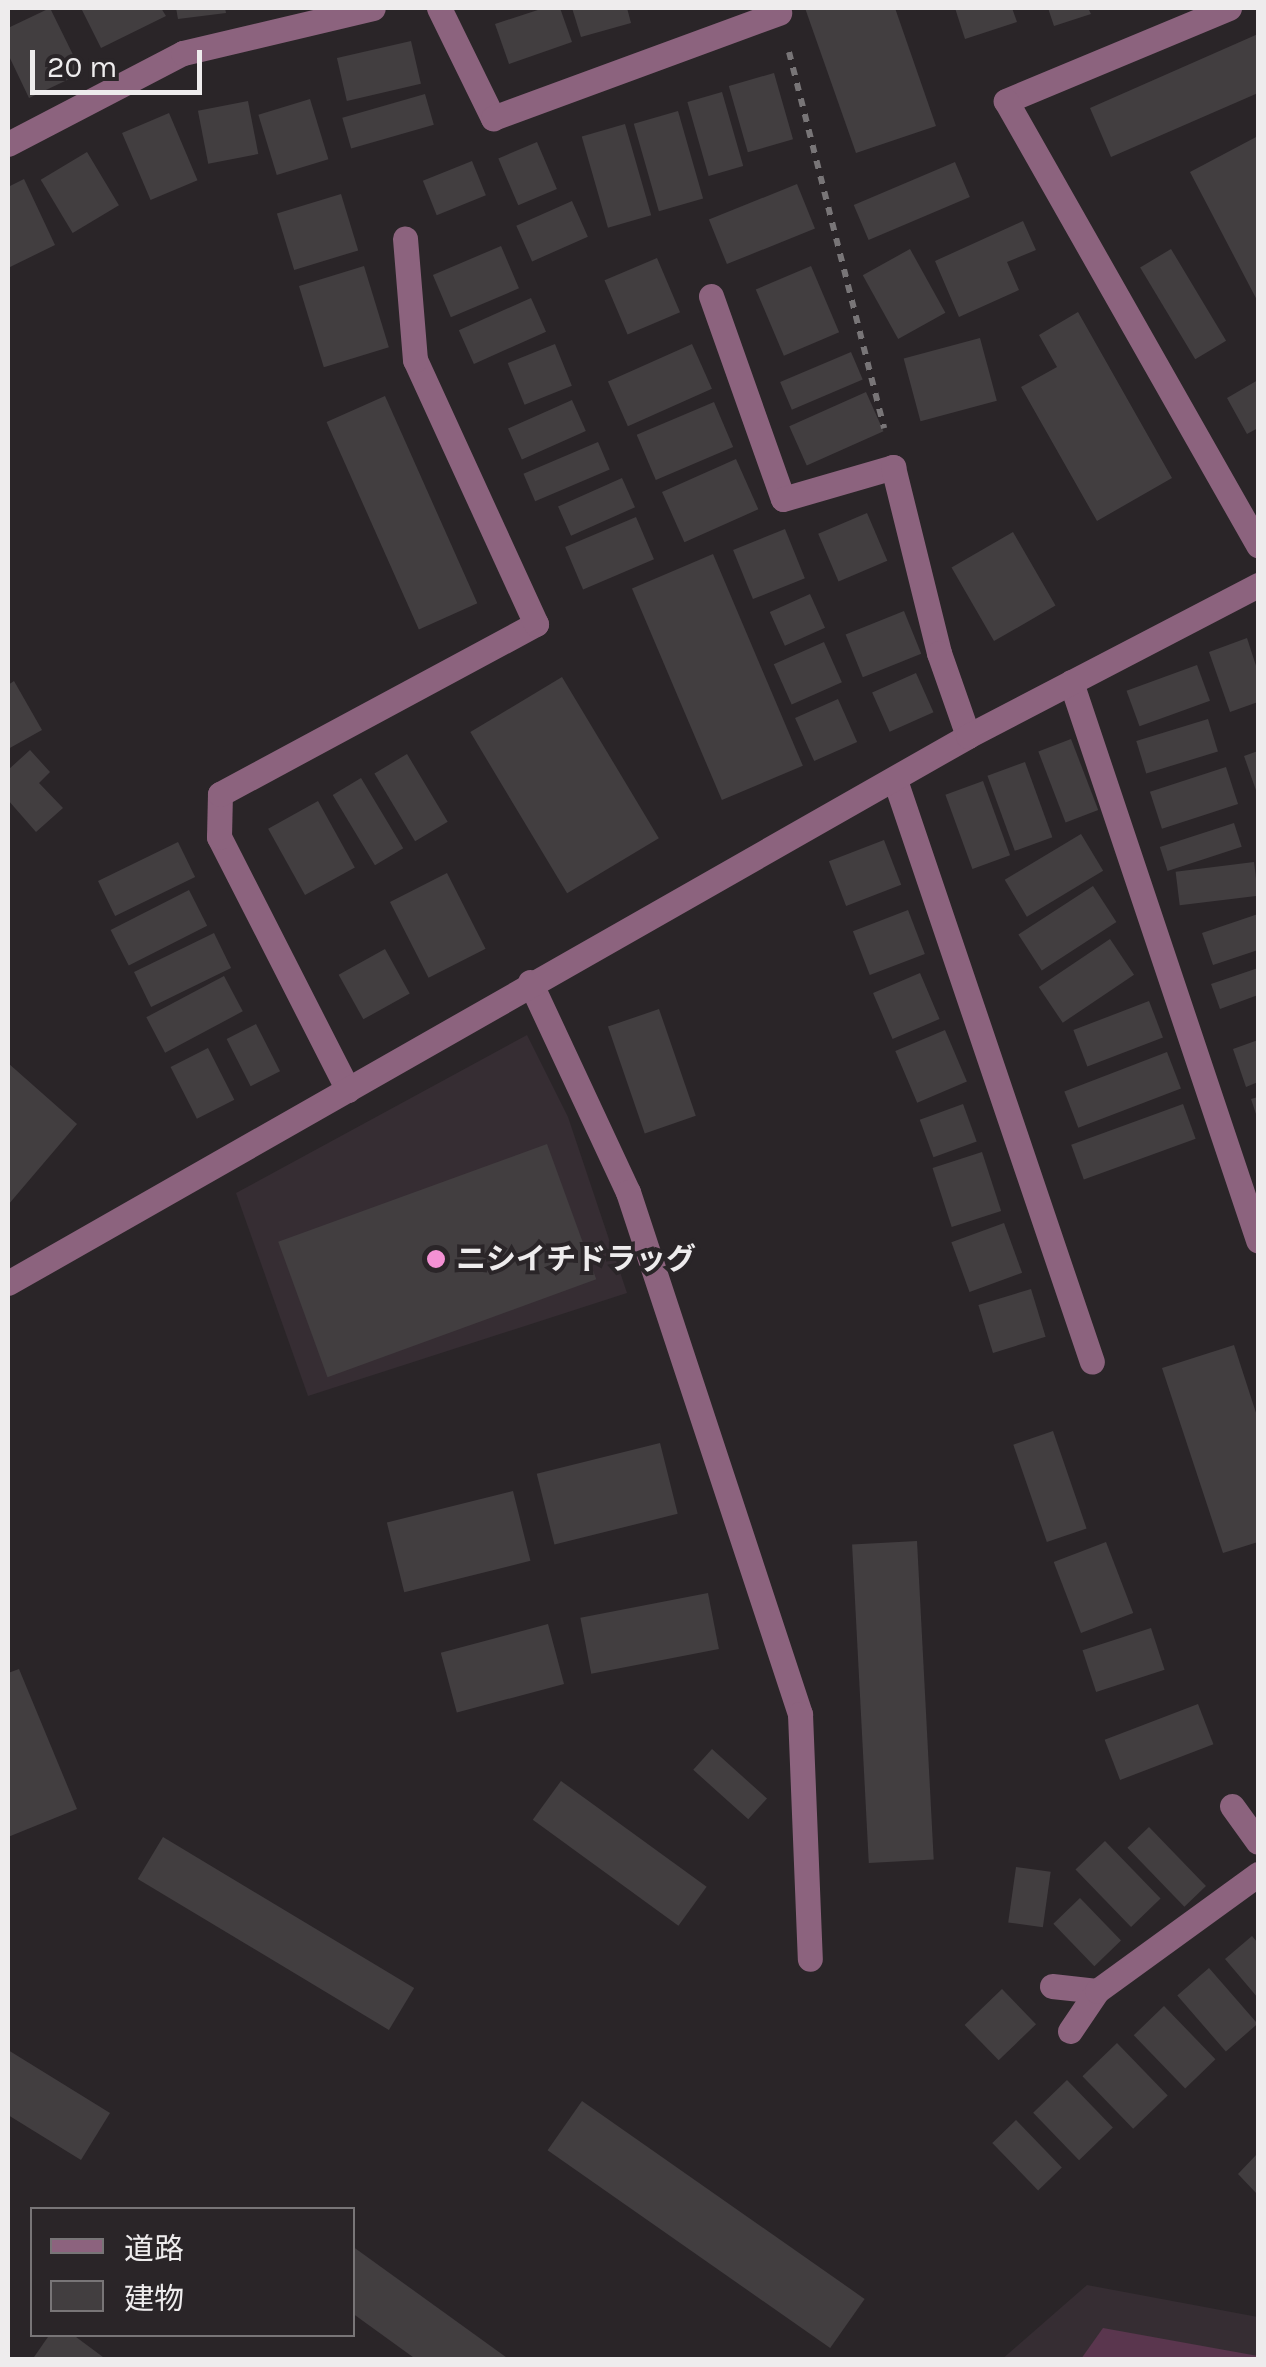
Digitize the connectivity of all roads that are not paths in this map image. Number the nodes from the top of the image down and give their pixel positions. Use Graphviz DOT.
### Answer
graph roads {
  1 [pos="373,8"];
  2 [pos="439,8"];
  3 [pos="1229,8"];
  4 [pos="780,13"];
  5 [pos="8,144"];
  6 [pos="405,238"];
  7 [pos="711,296"];
  8 [pos="1258,545"];
  9 [pos="1258,588"];
  10 [pos="1071,682"];
  11 [pos="968,736"];
  12 [pos="895,780"];
  13 [pos="530,982"];
  14 [pos="348,1090"];
  15 [pos="1258,1240"];
  16 [pos="8,1284"];
  17 [pos="1092,1362"];
  18 [pos="1232,1806"];
  19 [pos="1258,1842"];
  20 [pos="1258,1874"];
  21 [pos="810,1959"];
  22 [pos="1052,1986"];
  23 [pos="1098,1991"];
  24 [pos="1070,2031"];
  1 -- 5 [label="street"];
  2 -- 4 [label="street"];
  3 -- 8 [label="street"];
  6 -- 14 [label="street"];
  7 -- 11 [label="street"];
  9 -- 10 [label="street"];
  10 -- 11 [label="street"];
  10 -- 15 [label="street"];
  11 -- 12 [label="street"];
  12 -- 13 [label="street"];
  12 -- 17 [label="street"];
  13 -- 14 [label="street"];
  13 -- 21 [label="street"];
  14 -- 16 [label="street"];
  18 -- 19 [label="street"];
  20 -- 23 [label="street"];
  22 -- 23 [label="street"];
  23 -- 24 [label="street"];
}
